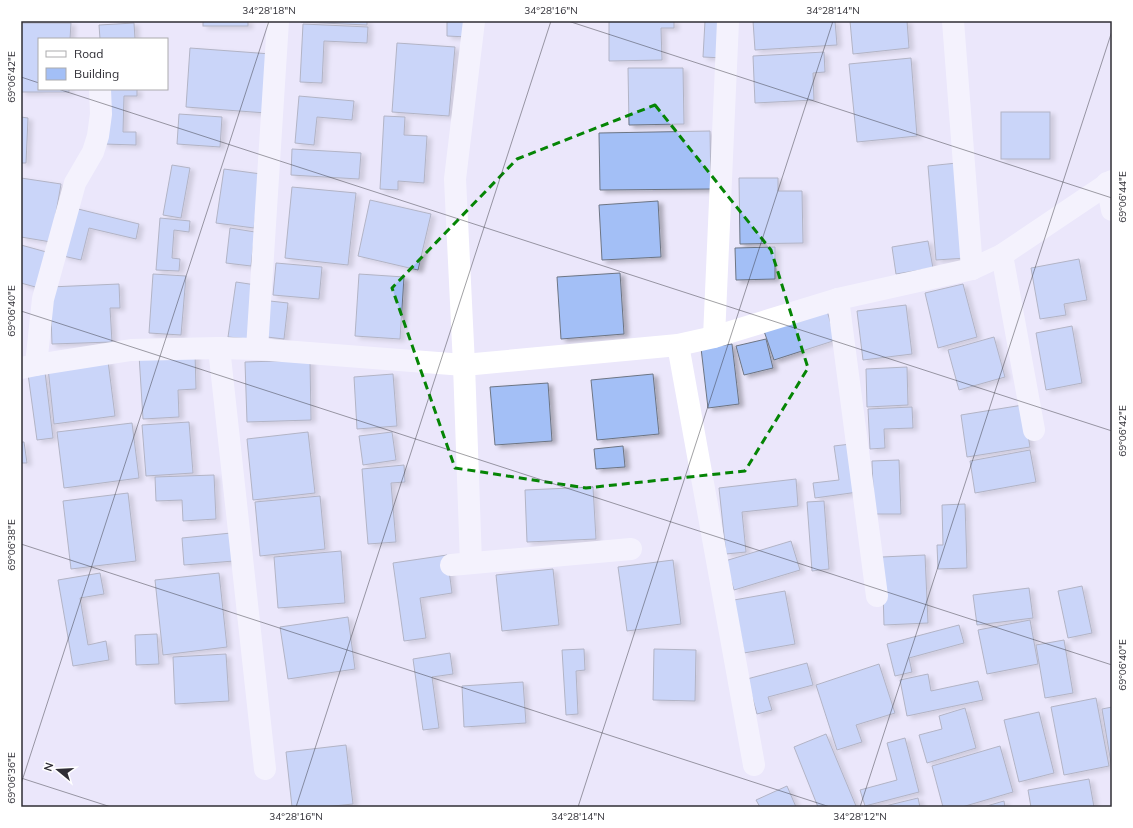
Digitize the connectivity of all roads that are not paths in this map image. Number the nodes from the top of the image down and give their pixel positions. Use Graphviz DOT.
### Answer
graph roads {
  1 [pos="278,21"];
  2 [pos="474,21"];
  3 [pos="728,21"];
  4 [pos="953,21"];
  5 [pos="100,90"];
  6 [pos="1110,182"];
  7 [pos="1112,210"];
  8 [pos="1002,255"];
  9 [pos="972,269"];
  10 [pos="838,299"];
  11 [pos="714,337"];
  12 [pos="678,345"];
  13 [pos="219,348"];
  14 [pos="257,349"];
  15 [pos="464,365"];
  16 [pos="29,367"];
  17 [pos="1034,430"];
  18 [pos="632,548"];
  19 [pos="877,596"];
  20 [pos="754,765"];
  21 [pos="265,769"];
  1 -- 14 [label="street"];
  2 -- 15 [label="street"];
  3 -- 11 [label="street"];
  4 -- 9 [label="street"];
  5 -- 16 [label="street"];
  6 -- 7 [label="street"];
  6 -- 8 [label="street"];
  8 -- 9 [label="street"];
  8 -- 17 [label="street"];
  9 -- 10 [label="street"];
  10 -- 11 [label="street"];
  10 -- 19 [label="street"];
  11 -- 12 [label="street"];
  12 -- 15 [label="street"];
  12 -- 20 [label="street"];
  13 -- 14 [label="street"];
  13 -- 16 [label="street"];
  13 -- 21 [label="street"];
  14 -- 15 [label="street"];
  15 -- 18 [label="street"];
}
